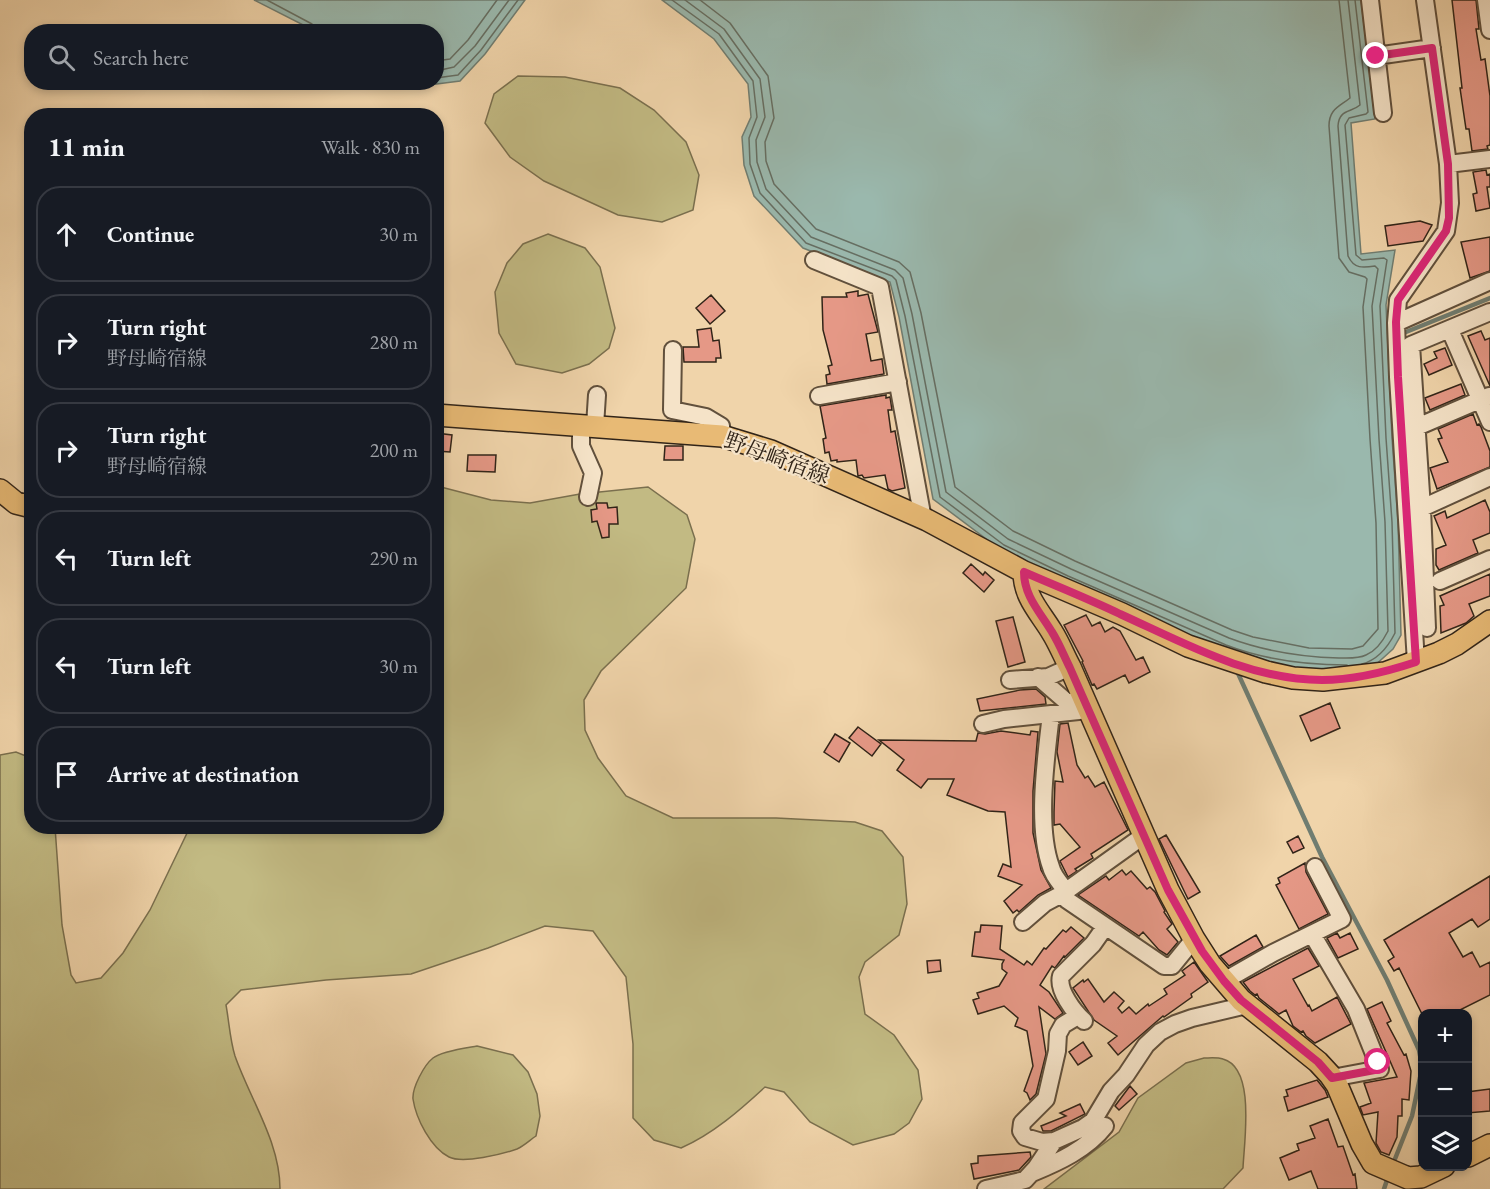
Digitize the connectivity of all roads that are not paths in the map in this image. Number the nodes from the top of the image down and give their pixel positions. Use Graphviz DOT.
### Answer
graph roads {
  1 [pos="1370,0"];
  2 [pos="1425,0"];
  3 [pos="1486,0"];
  4 [pos="1490,30"];
  5 [pos="1432,48"];
  6 [pos="1376,56"];
  7 [pos="1383,113"];
  8 [pos="1490,159"];
  9 [pos="1448,164"];
  10 [pos="814,260"];
  11 [pos="1490,281"];
  12 [pos="1490,312"];
  13 [pos="1396,322"];
  14 [pos="1450,330"];
  15 [pos="673,350"];
  16 [pos="898,382"];
  17 [pos="597,395"];
  18 [pos="819,396"];
  19 [pos="1485,398"];
  20 [pos="444,416"];
  21 [pos="1490,422"];
  22 [pos="588,426"];
  23 [pos="1417,427"];
  24 [pos="722,436"];
  25 [pos="1490,477"];
  26 [pos="0,490"];
  27 [pos="588,497"];
  28 [pos="24,505"];
  29 [pos="1422,508"];
  30 [pos="923,519"];
  31 [pos="1490,559"];
  32 [pos="1024,572"];
  33 [pos="1440,580"];
  34 [pos="1490,621"];
  35 [pos="1427,628"];
  36 [pos="1416,662"];
  37 [pos="1070,668"];
  38 [pos="1038,677"];
  39 [pos="1010,680"];
  40 [pos="1086,705"];
  41 [pos="1051,714"];
  42 [pos="983,724"];
  43 [pos="1143,836"];
  44 [pos="1315,867"];
  45 [pos="1064,892"];
  46 [pos="1023,922"];
  47 [pos="1105,927"];
  48 [pos="1312,934"];
  49 [pos="1194,939"];
  50 [pos="1224,981"];
  51 [pos="1247,1005"];
  52 [pos="1332,1078"];
  53 [pos="1105,1126"];
  54 [pos="1054,1140"];
  55 [pos="1490,1145"];
  56 [pos="1472,1154"];
  57 [pos="1435,1171"];
  58 [pos="1032,1173"];
  59 [pos="1412,1181"];
  60 [pos="986,1189"];
  1 -- 6 [label="street"];
  2 -- 5 [label="street"];
  3 -- 4 [label="street"];
  5 -- 6 [label="street"];
  5 -- 9 [label="street"];
  6 -- 7 [label="street"];
  8 -- 9 [label="street"];
  9 -- 13 [label="street"];
  10 -- 16 [label="street"];
  11 -- 13 [label="street"];
  12 -- 14 [label="street"];
  13 -- 36 [label="street"];
  14 -- 19 [label="street"];
  14 -- 23 [label="street"];
  15 -- 24 [label="street"];
  16 -- 18 [label="street"];
  16 -- 30 [label="street"];
  17 -- 22 [label="street"];
  19 -- 21 [label="street"];
  19 -- 23 [label="street"];
  20 -- 22 [label="main road, 野母崎宿線"];
  22 -- 24 [label="main road, 野母崎宿線"];
  22 -- 27 [label="street"];
  23 -- 29 [label="street"];
  24 -- 30 [label="main road, 野母崎宿線"];
  25 -- 29 [label="street"];
  26 -- 28 [label="main road"];
  29 -- 35 [label="street"];
  30 -- 32 [label="main road, 野母崎宿線"];
  31 -- 33 [label="street"];
  32 -- 36 [label="main road, 野母崎宿線"];
  32 -- 37 [label="main road"];
  34 -- 36 [label="main road, 野母崎宿線"];
  37 -- 38 [label="street"];
  37 -- 40 [label="main road"];
  38 -- 39 [label="street"];
  38 -- 40 [label="street"];
  40 -- 41 [label="street"];
  40 -- 43 [label="main road"];
  41 -- 42 [label="street"];
  41 -- 45 [label="street"];
  43 -- 45 [label="street"];
  43 -- 49 [label="main road"];
  44 -- 48 [label="street"];
  45 -- 46 [label="street"];
  45 -- 47 [label="street"];
  47 -- 49 [label="street"];
  47 -- 54 [label="street"];
  48 -- 50 [label="street"];
  48 -- 52 [label="street"];
  49 -- 50 [label="main road"];
  50 -- 51 [label="main road"];
  51 -- 52 [label="main road"];
  51 -- 54 [label="street"];
  52 -- 59 [label="main road"];
  53 -- 58 [label="street"];
  54 -- 58 [label="street"];
  55 -- 56 [label="main road"];
  57 -- 59 [label="main road"];
  58 -- 60 [label="street"];
}
